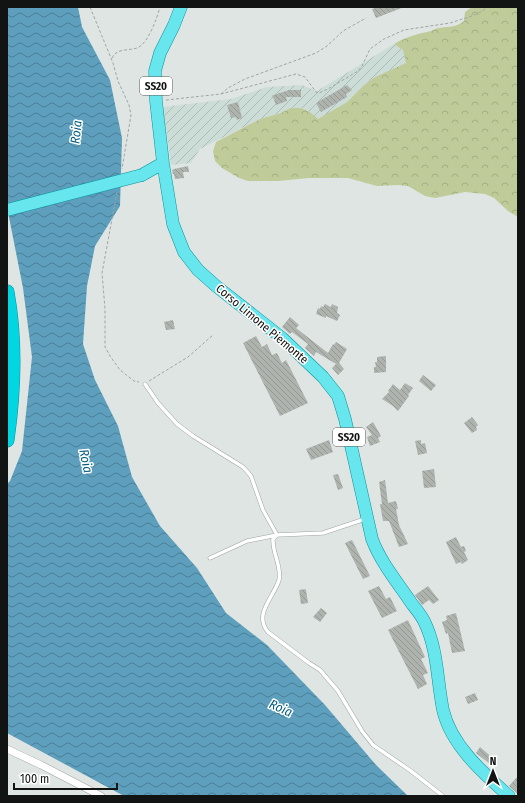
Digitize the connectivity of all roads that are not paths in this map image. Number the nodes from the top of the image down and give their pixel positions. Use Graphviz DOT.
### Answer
graph roads {
  1 [pos="181,7"];
  2 [pos="164,169"];
  3 [pos="7,210"];
  4 [pos="7,292"];
  5 [pos="7,362"];
  6 [pos="145,384"];
  7 [pos="12,386"];
  8 [pos="7,437"];
  9 [pos="7,440"];
  10 [pos="366,519"];
  11 [pos="277,535"];
  12 [pos="210,558"];
  13 [pos="7,749"];
  14 [pos="101,796"];
  15 [pos="443,796"];
  16 [pos="508,796"];
  1 -- 2 [label="main road, SS20"];
  2 -- 3 [label="main road, bridge"];
  2 -- 10 [label="main road, Corso Limone Piemonte / SS20"];
  4 -- 7 [label="highway"];
  5 -- 7 [label="highway"];
  6 -- 11 [label="lane"];
  7 -- 8 [label="highway"];
  8 -- 9 [label="highway"];
  10 -- 11 [label="lane"];
  10 -- 16 [label="main road, Corso Limone Piemonte / SS20"];
  11 -- 12 [label="lane"];
  11 -- 15 [label="lane"];
  13 -- 14 [label="street"];
}
